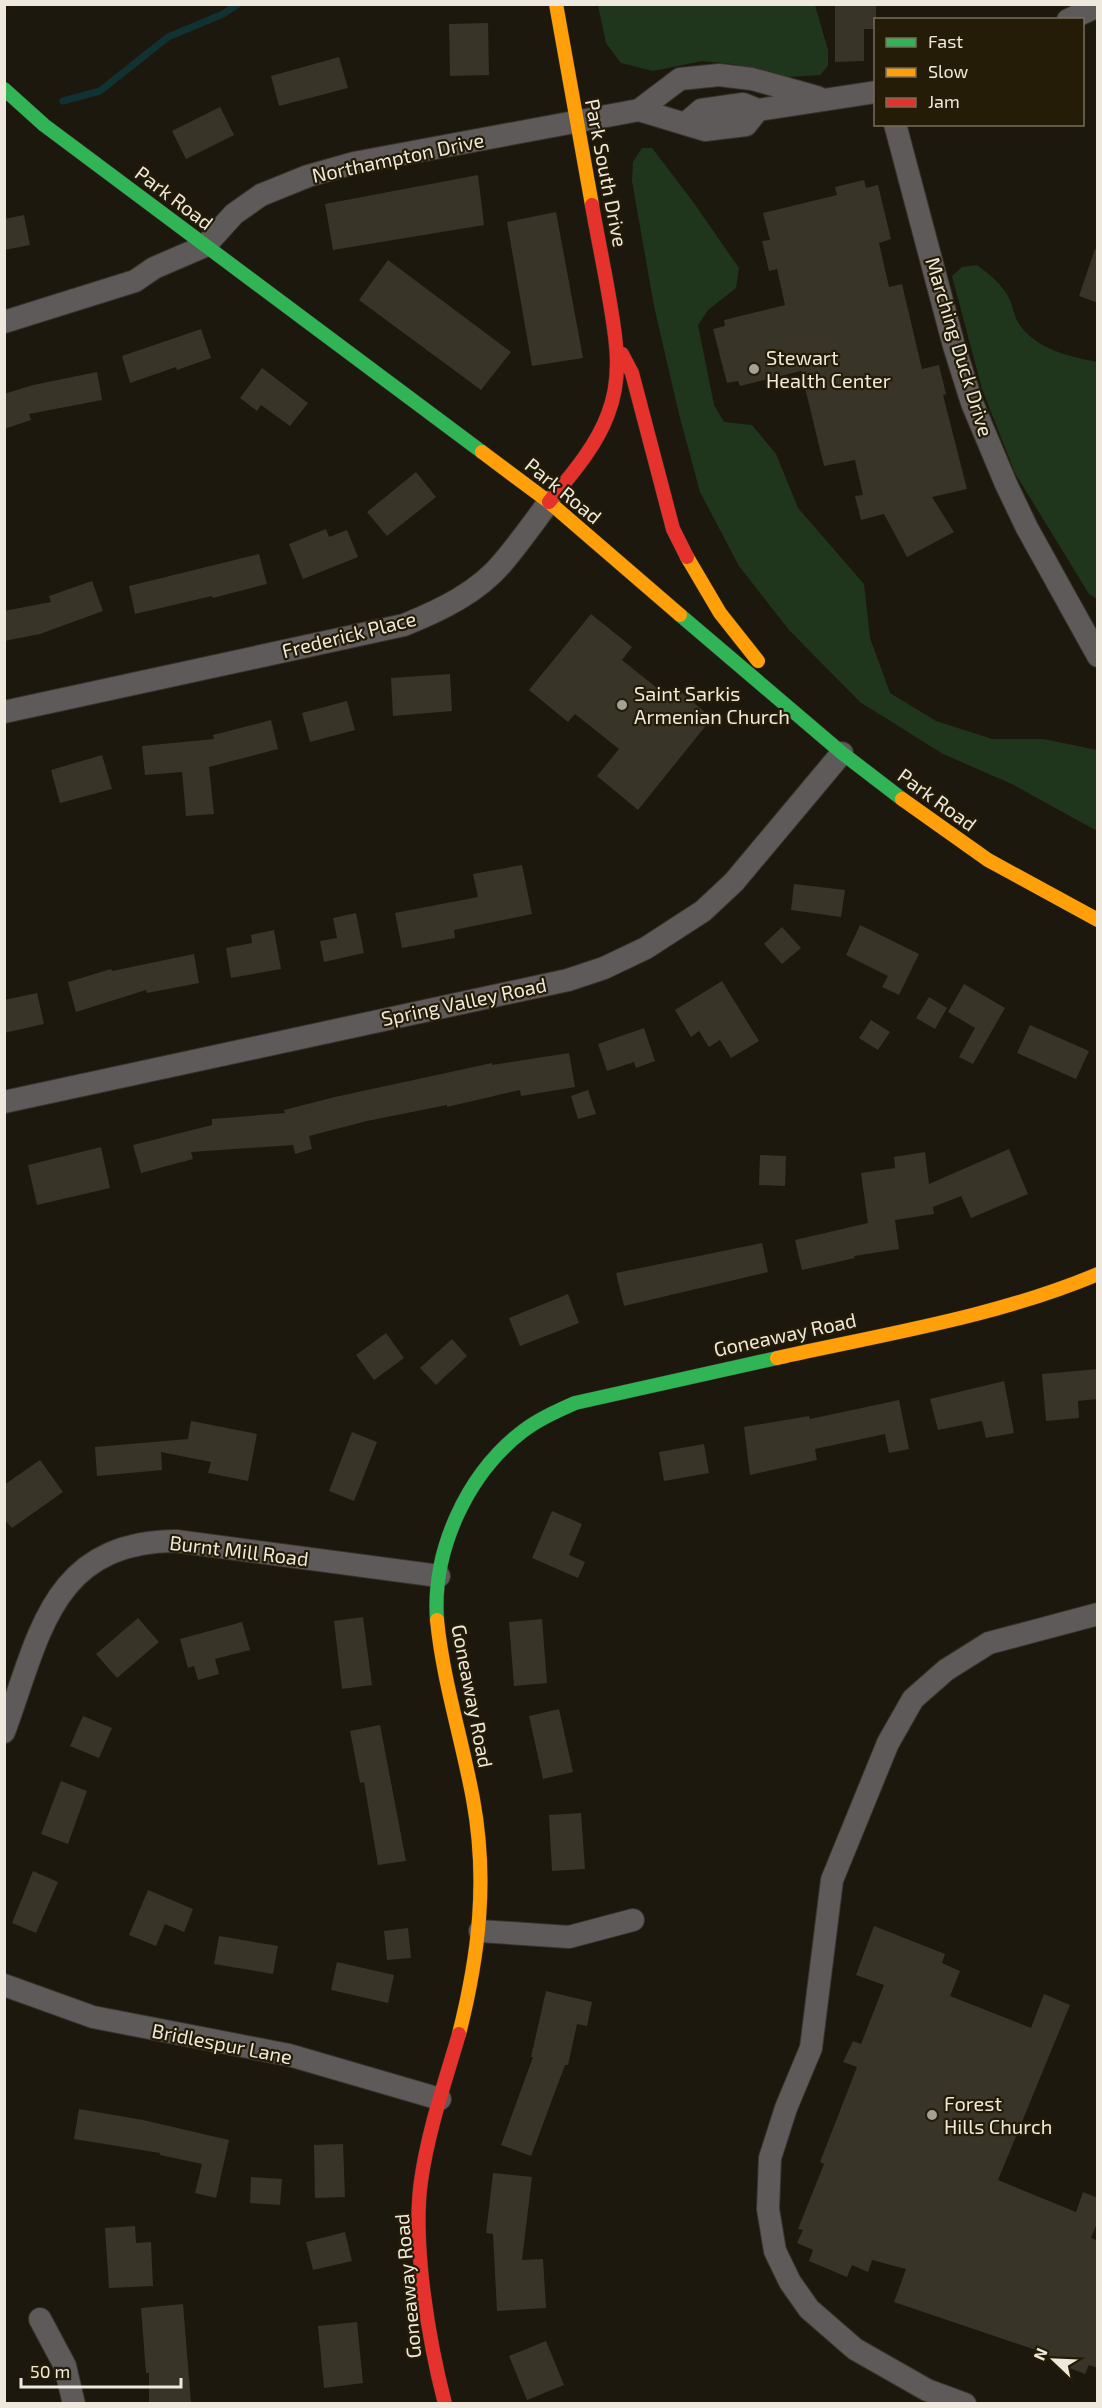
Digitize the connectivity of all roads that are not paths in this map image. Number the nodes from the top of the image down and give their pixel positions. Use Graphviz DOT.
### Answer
graph roads {
  1 [pos="556,4"];
  2 [pos="1098,6"];
  3 [pos="1072,18"];
  4 [pos="680,79"];
  5 [pos="4,89"];
  6 [pos="874,92"];
  7 [pos="821,99"];
  8 [pos="639,110"];
  9 [pos="576,122"];
  10 [pos="686,123"];
  11 [pos="896,126"];
  12 [pos="205,246"];
  13 [pos="4,322"];
  14 [pos="618,348"];
  15 [pos="549,502"];
  16 [pos="1098,656"];
  17 [pos="4,711"];
  18 [pos="809,725"];
  19 [pos="842,753"];
  20 [pos="1098,920"];
  21 [pos="4,1102"];
  22 [pos="1098,1274"];
  23 [pos="439,1576"];
  24 [pos="1098,1614"];
  25 [pos="4,1732"];
  26 [pos="633,1920"];
  27 [pos="480,1930"];
  28 [pos="4,1985"];
  29 [pos="440,2099"];
  30 [pos="40,2319"];
  31 [pos="74,2403"];
  32 [pos="445,2403"];
  33 [pos="965,2403"];
  1 -- 9 [label="street, Park South Drive"];
  2 -- 3 [label="street"];
  4 -- 7 [label="street"];
  4 -- 8 [label="street"];
  4 -- 10 [label="street"];
  5 -- 12 [label="street, Park Road"];
  6 -- 7 [label="street"];
  7 -- 10 [label="street"];
  8 -- 9 [label="street, Northampton Drive"];
  8 -- 10 [label="street"];
  9 -- 12 [label="street, Northampton Drive"];
  9 -- 14 [label="street, Park South Drive"];
  11 -- 16 [label="street, Marching Duck Drive"];
  12 -- 13 [label="street, Northampton Drive"];
  12 -- 15 [label="street, Park Road"];
  14 -- 15 [label="street, Frederick Place"];
  14 -- 18 [label="street"];
  15 -- 17 [label="street, Frederick Place"];
  15 -- 18 [label="street, Park Road"];
  18 -- 19 [label="street, Park Road"];
  19 -- 20 [label="street, Park Road"];
  19 -- 21 [label="street, Spring Valley Road"];
  22 -- 23 [label="street, Goneaway Road"];
  23 -- 25 [label="street, Burnt Mill Road"];
  23 -- 27 [label="street, Goneaway Road"];
  24 -- 33 [label="street"];
  26 -- 27 [label="street"];
  27 -- 29 [label="street, Goneaway Road"];
  28 -- 29 [label="street, Bridlespur Lane"];
  29 -- 32 [label="street, Goneaway Road"];
  30 -- 31 [label="street"];
}
